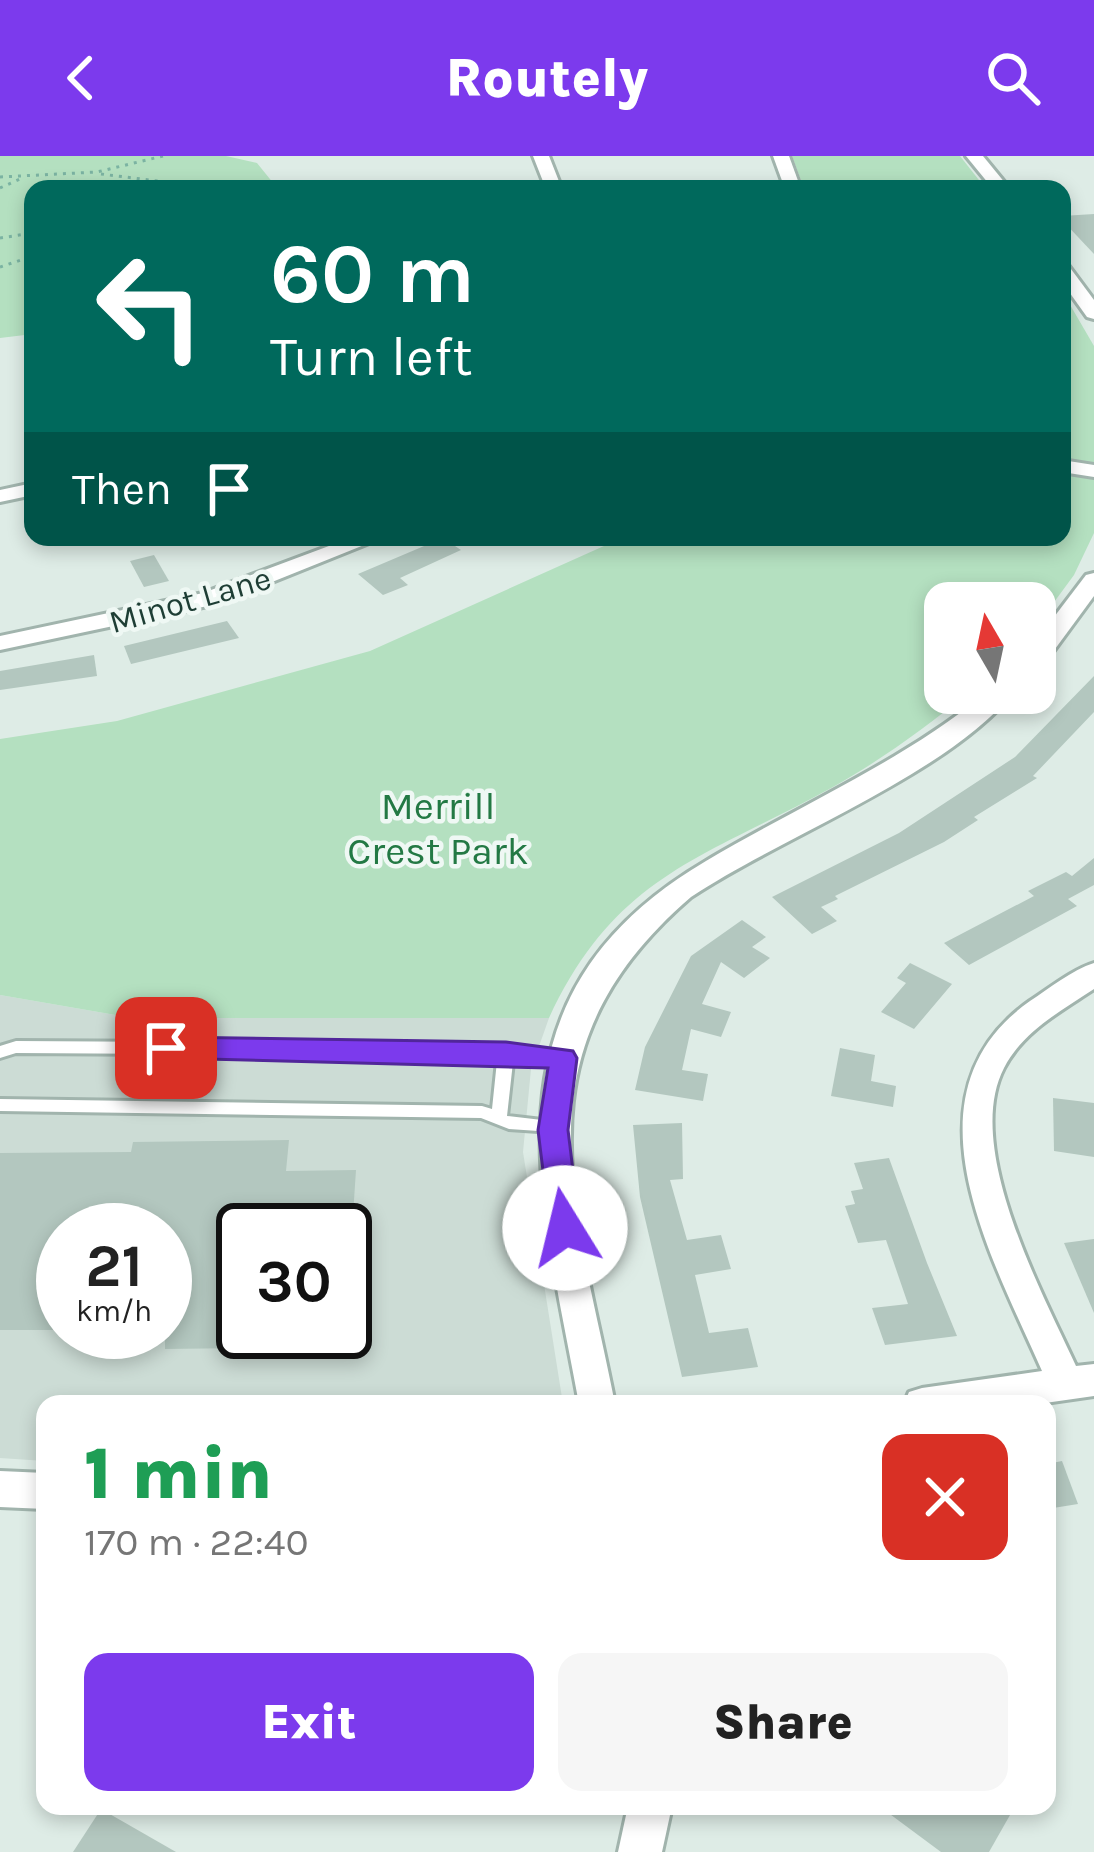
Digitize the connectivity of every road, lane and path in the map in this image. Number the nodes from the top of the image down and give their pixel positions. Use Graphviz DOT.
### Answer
graph roads {
  1 [pos="163,156"];
  2 [pos="974,156"];
  3 [pos="92,173"];
  4 [pos="0,177"];
  5 [pos="23,177"];
  6 [pos="148,180"];
  7 [pos="994,180"];
  8 [pos="0,188"];
  9 [pos="1071,281"];
  10 [pos="1094,313"];
  11 [pos="350,546"];
  12 [pos="1094,580"];
  13 [pos="1056,631"];
  14 [pos="0,643"];
  15 [pos="973,714"];
  16 [pos="1094,974"];
  17 [pos="0,1052"];
  18 [pos="506,1053"];
  19 [pos="563,1058"];
  20 [pos="0,1105"];
  21 [pos="499,1119"];
  22 [pos="553,1126"];
  23 [pos="1080,1382"];
  24 [pos="595,1395"];
  25 [pos="987,1395"];
  26 [pos="0,1489"];
  27 [pos="36,1491"];
  1 -- 3 [label="path"];
  2 -- 7 [label="street"];
  3 -- 5 [label="path"];
  3 -- 6 [label="path"];
  4 -- 5 [label="path"];
  5 -- 8 [label="path"];
  9 -- 10 [label="street"];
  11 -- 14 [label="street, Minot Lane"];
  12 -- 13 [label="street"];
  15 -- 19 [label="street"];
  16 -- 23 [label="street"];
  17 -- 18 [label="lane"];
  18 -- 19 [label="lane"];
  18 -- 21 [label="lane"];
  19 -- 22 [label="street"];
  20 -- 21 [label="lane"];
  21 -- 22 [label="lane"];
  22 -- 24 [label="street"];
  23 -- 25 [label="street"];
  26 -- 27 [label="street"];
}
